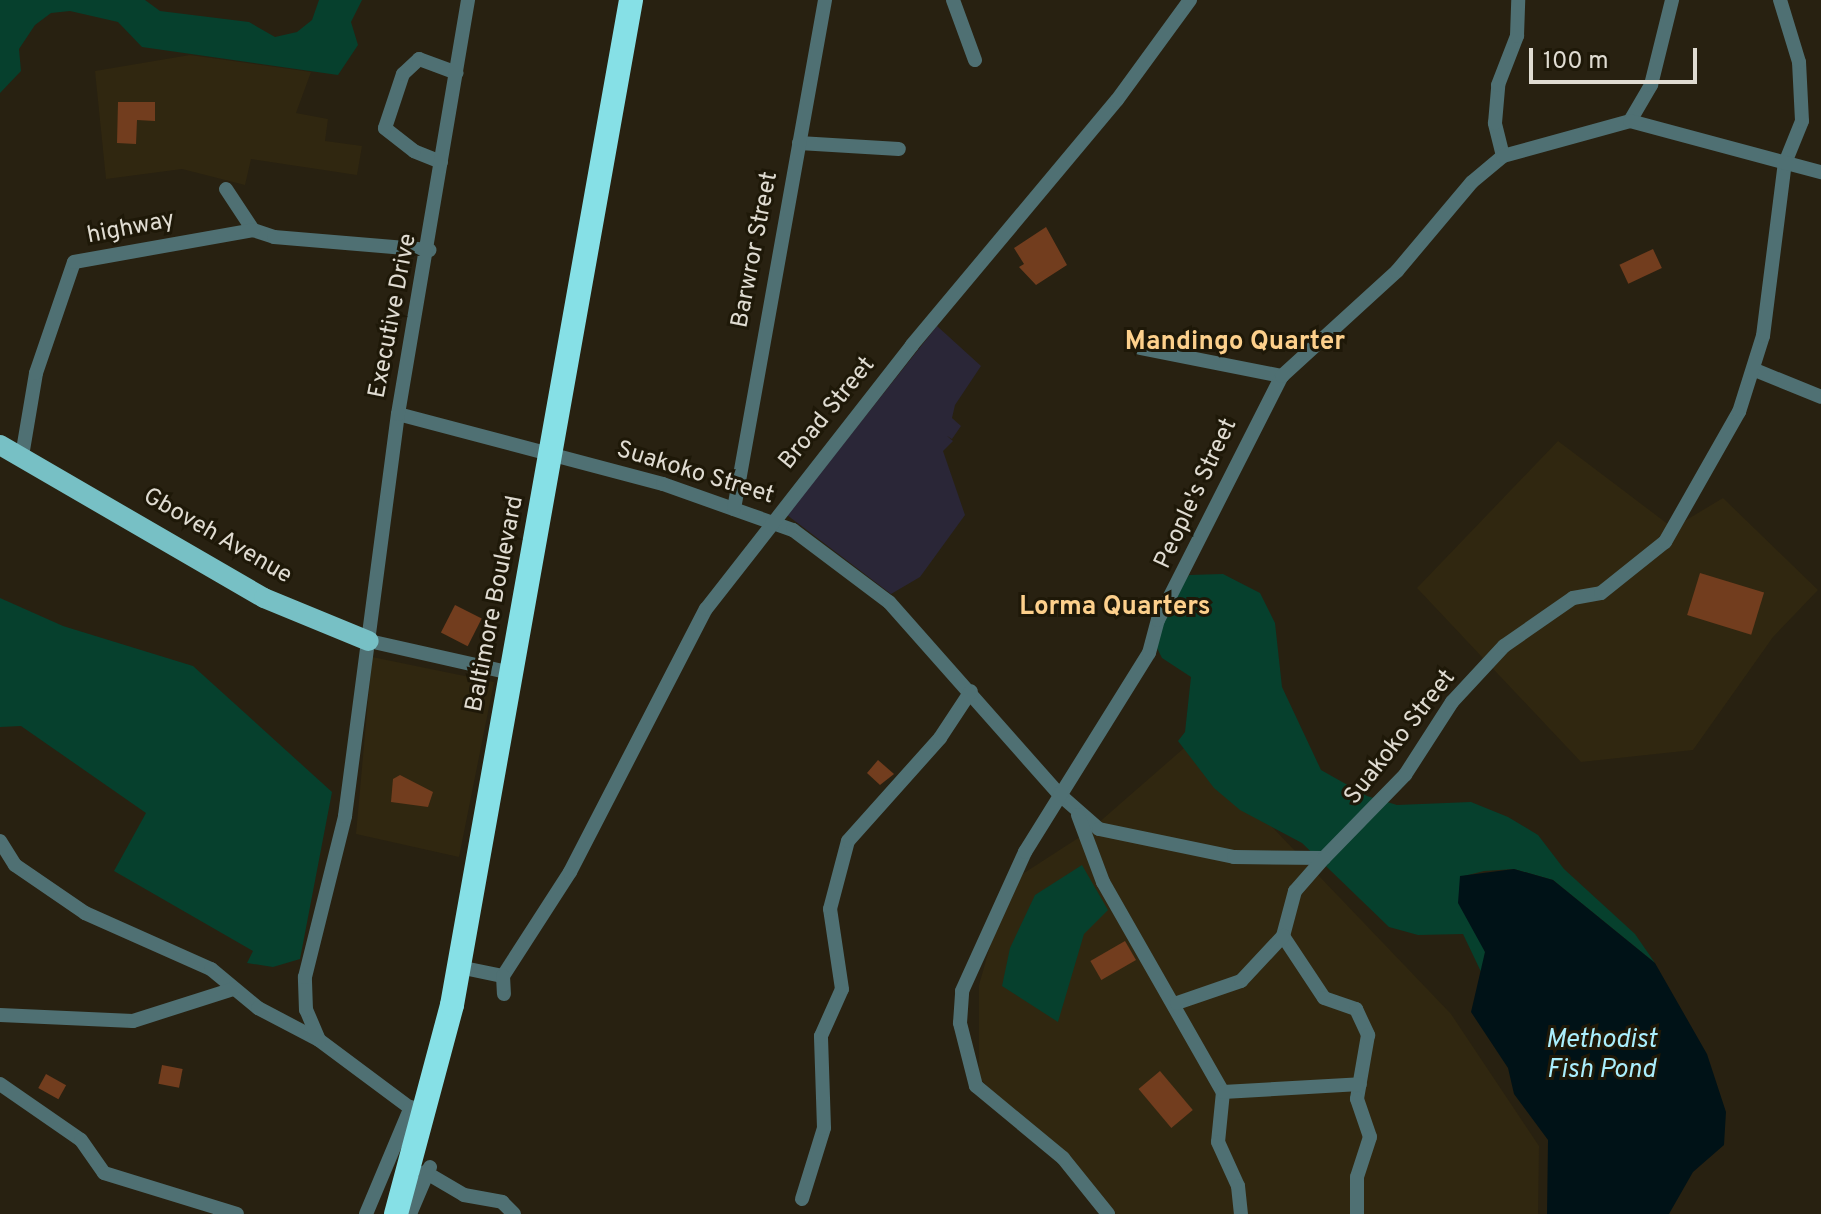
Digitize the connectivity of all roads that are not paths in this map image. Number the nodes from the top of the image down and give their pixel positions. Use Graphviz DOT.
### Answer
graph roads {
  1 [pos="468,0"];
  2 [pos="631,0"];
  3 [pos="825,0"];
  4 [pos="953,0"];
  5 [pos="1190,0"];
  6 [pos="1518,0"];
  7 [pos="1672,0"];
  8 [pos="1780,0"];
  9 [pos="975,60"];
  10 [pos="457,73"];
  11 [pos="1630,121"];
  12 [pos="799,143"];
  13 [pos="899,149"];
  14 [pos="1503,156"];
  15 [pos="441,162"];
  16 [pos="1785,163"];
  17 [pos="1821,172"];
  18 [pos="226,189"];
  19 [pos="253,230"];
  20 [pos="429,250"];
  21 [pos="1140,348"];
  22 [pos="1755,370"];
  23 [pos="1282,376"];
  24 [pos="1821,397"];
  25 [pos="398,414"];
  26 [pos="0,445"];
  27 [pos="22,456"];
  28 [pos="551,456"];
  29 [pos="734,509"];
  30 [pos="773,519"];
  31 [pos="369,641"];
  32 [pos="511,673"];
  33 [pos="971,691"];
  34 [pos="1059,794"];
  35 [pos="1077,813"];
  36 [pos="0,841"];
  37 [pos="1324,858"];
  38 [pos="1283,936"];
  39 [pos="459,967"];
  40 [pos="503,976"];
  41 [pos="233,989"];
  42 [pos="504,994"];
  43 [pos="1177,1003"];
  44 [pos="0,1015"];
  45 [pos="319,1040"];
  46 [pos="0,1084"];
  47 [pos="1360,1084"];
  48 [pos="1223,1092"];
  49 [pos="416,1112"];
  50 [pos="802,1199"];
  51 [pos="212,1209"];
  52 [pos="237,1214"];
  53 [pos="366,1214"];
  54 [pos="396,1214"];
  55 [pos="410,1214"];
  56 [pos="514,1214"];
  57 [pos="1108,1214"];
  58 [pos="1241,1214"];
  59 [pos="1357,1214"];
  1 -- 10 [label="street, Executive Drive"];
  2 -- 28 [label="highway, Baltimore Boulevard"];
  3 -- 12 [label="street, Barwror Street"];
  4 -- 9 [label="street"];
  5 -- 30 [label="street, Broad Street"];
  6 -- 14 [label="street"];
  7 -- 11 [label="street"];
  8 -- 16 [label="street, Suakoko Street"];
  10 -- 15 [label="street, Executive Drive"];
  10 -- 15 [label="street"];
  11 -- 14 [label="street, People's Street"];
  11 -- 16 [label="street"];
  12 -- 13 [label="street"];
  12 -- 29 [label="street, Barwror Street"];
  14 -- 23 [label="street, People's Street"];
  15 -- 20 [label="street, Executive Drive"];
  16 -- 17 [label="street"];
  16 -- 22 [label="street, Suakoko Street"];
  18 -- 19 [label="street"];
  19 -- 20 [label="street, highway"];
  19 -- 27 [label="street, highway"];
  20 -- 25 [label="street, Executive Drive"];
  21 -- 23 [label="street"];
  22 -- 24 [label="street"];
  22 -- 37 [label="street, Suakoko Street"];
  23 -- 34 [label="street, People's Street"];
  25 -- 28 [label="street, Suakoko Street"];
  25 -- 31 [label="street, Executive Drive"];
  26 -- 27 [label="main road, Gboveh Avenue"];
  27 -- 31 [label="main road, Gboveh Avenue"];
  28 -- 29 [label="street, Suakoko Street"];
  28 -- 32 [label="highway, Baltimore Boulevard"];
  29 -- 30 [label="street, Suakoko Street"];
  30 -- 33 [label="street, Suakoko Street"];
  30 -- 40 [label="street, Broad Street"];
  31 -- 32 [label="street, Gboveh Avenue"];
  31 -- 45 [label="street, Executive Drive"];
  32 -- 39 [label="highway, Baltimore Boulevard"];
  33 -- 34 [label="street, Suakoko Street"];
  33 -- 50 [label="street"];
  34 -- 35 [label="street, Suakoko Street"];
  34 -- 57 [label="street, People's Street"];
  35 -- 37 [label="street, Suakoko Street"];
  35 -- 43 [label="street"];
  36 -- 41 [label="street"];
  37 -- 38 [label="street"];
  38 -- 43 [label="street"];
  38 -- 47 [label="street"];
  39 -- 40 [label="street"];
  39 -- 49 [label="highway, Baltimore Boulevard"];
  40 -- 42 [label="street"];
  41 -- 44 [label="street"];
  41 -- 45 [label="street"];
  43 -- 48 [label="street"];
  45 -- 49 [label="street"];
  46 -- 51 [label="street"];
  47 -- 48 [label="street"];
  47 -- 59 [label="street"];
  48 -- 58 [label="street"];
  49 -- 53 [label="street"];
  49 -- 54 [label="highway, Baltimore Boulevard"];
  51 -- 52 [label="street"];
  55 -- 56 [label="street"];
}
